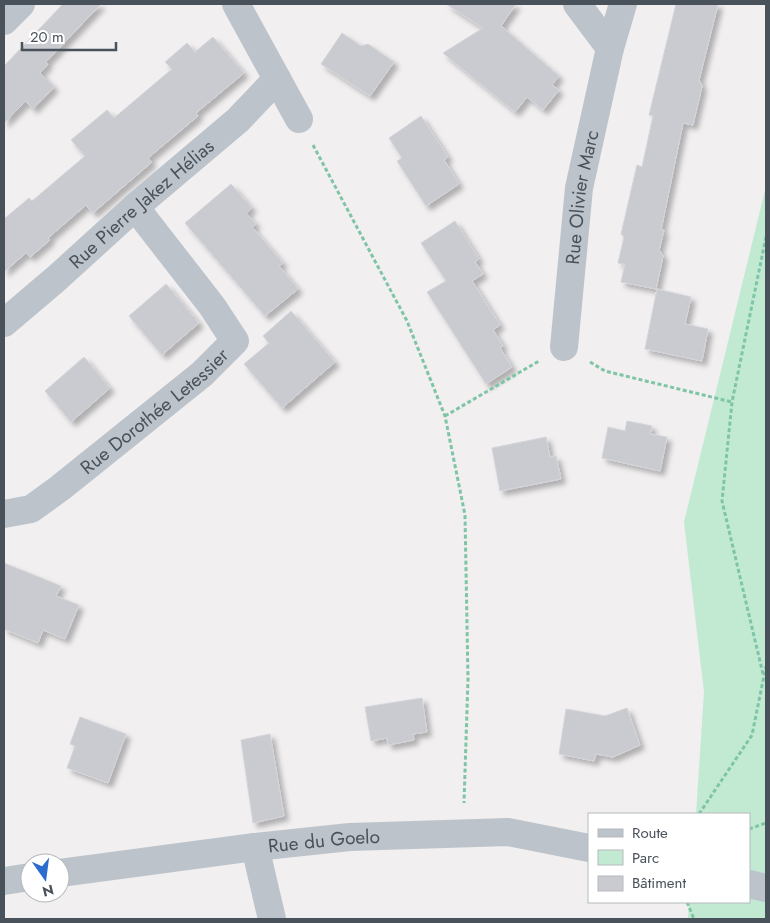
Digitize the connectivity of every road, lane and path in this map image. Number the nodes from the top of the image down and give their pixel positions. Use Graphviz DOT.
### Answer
graph roads {
  1 [pos="21,4"];
  2 [pos="236,4"];
  3 [pos="577,4"];
  4 [pos="624,4"];
  5 [pos="4,21"];
  6 [pos="610,48"];
  7 [pos="277,80"];
  8 [pos="299,119"];
  9 [pos="135,207"];
  10 [pos="766,237"];
  11 [pos="4,323"];
  12 [pos="564,346"];
  13 [pos="732,402"];
  14 [pos="445,416"];
  15 [pos="4,514"];
  16 [pos="766,666"];
  17 [pos="763,674"];
  18 [pos="700,813"];
  19 [pos="766,823"];
  20 [pos="750,829"];
  21 [pos="462,834"];
  22 [pos="255,847"];
  23 [pos="588,848"];
  24 [pos="70,872"];
  25 [pos="20,879"];
  26 [pos="4,881"];
  27 [pos="750,884"];
  28 [pos="766,888"];
  29 [pos="687,903"];
  30 [pos="272,919"];
  31 [pos="694,919"];
  1 -- 5 [label="street"];
  2 -- 7 [label="street"];
  3 -- 6 [label="street"];
  4 -- 6 [label="street, Rue Olivier Marc"];
  6 -- 12 [label="street, Rue Olivier Marc"];
  7 -- 8 [label="street"];
  7 -- 9 [label="street, Rue Pierre Jakez Hélias"];
  8 -- 14 [label="path"];
  9 -- 11 [label="street, Rue Pierre Jakez Hélias"];
  9 -- 15 [label="street, Rue Dorothée Letessier"];
  10 -- 13 [label="path"];
  12 -- 13 [label="path"];
  12 -- 14 [label="path"];
  13 -- 17 [label="path"];
  14 -- 21 [label="path"];
  16 -- 17 [label="path"];
  17 -- 18 [label="path"];
  19 -- 20 [label="path"];
  21 -- 22 [label="street, Rue du Goelo"];
  21 -- 23 [label="street, Rue du Goelo"];
  22 -- 24 [label="street, Rue du Goelo"];
  22 -- 30 [label="street"];
  25 -- 26 [label="street"];
  27 -- 28 [label="street"];
  29 -- 31 [label="path"];
}
